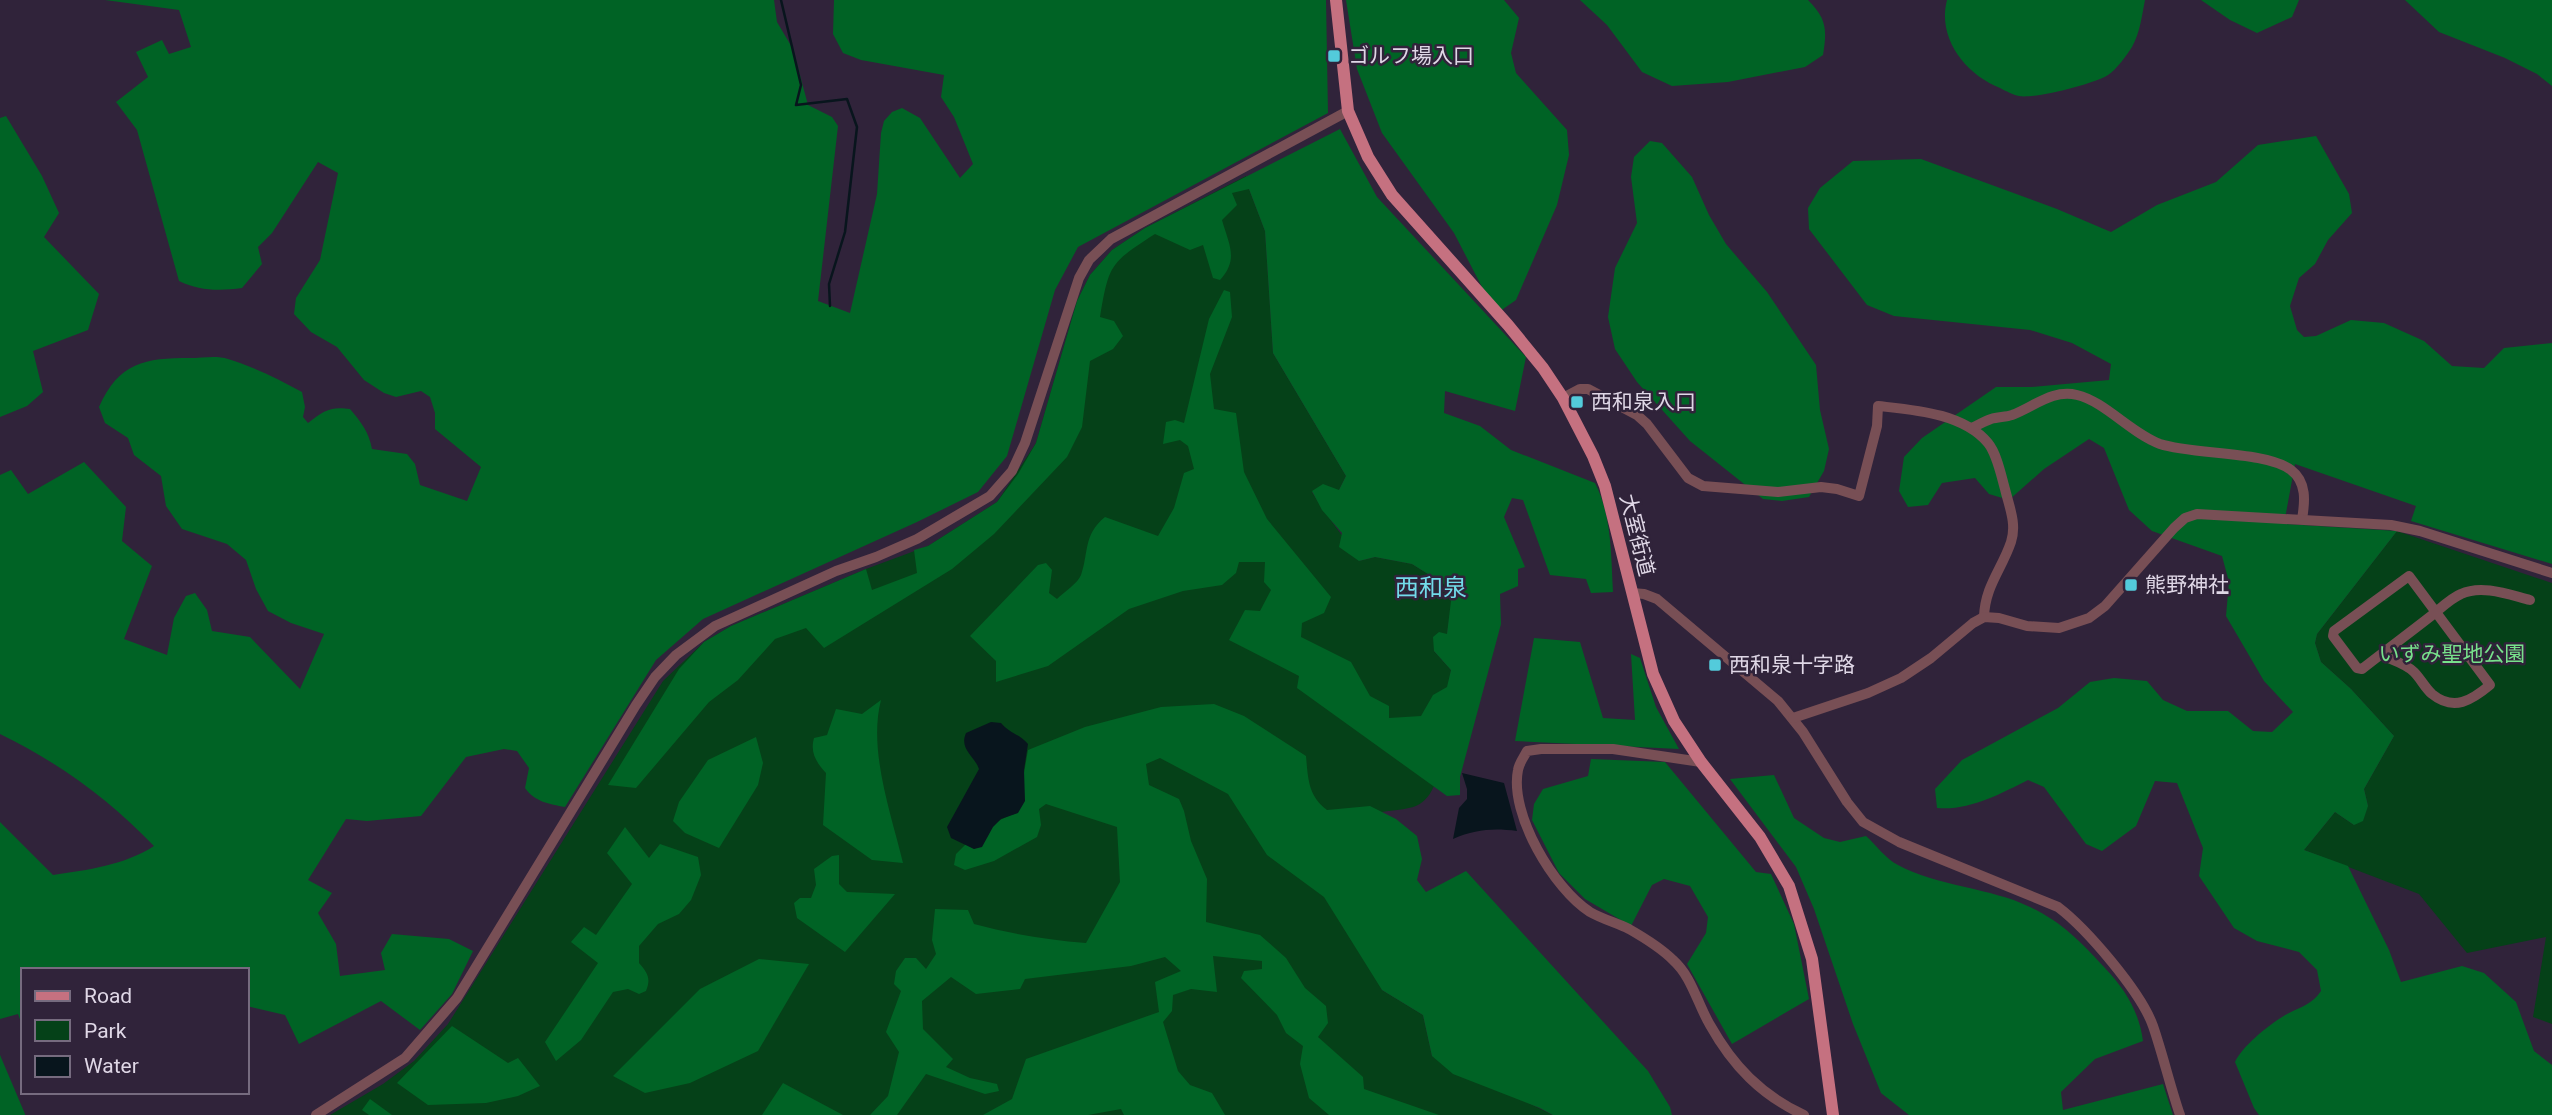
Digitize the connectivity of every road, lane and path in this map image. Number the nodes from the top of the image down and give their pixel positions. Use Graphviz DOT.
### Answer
graph roads {
  1 [pos="1336,0"];
  2 [pos="1348,111"];
  3 [pos="1563,398"];
  4 [pos="1972,428"];
  5 [pos="2302,519"];
  6 [pos="2552,573"];
  7 [pos="1632,593"];
  8 [pos="2530,600"];
  9 [pos="2435,613"];
  10 [pos="1984,617"];
  11 [pos="2381,654"];
  12 [pos="1793,718"];
  13 [pos="1701,762"];
  14 [pos="316,1115"];
  15 [pos="1804,1115"];
  16 [pos="1833,1115"];
  17 [pos="2180,1115"];
  1 -- 2 [label="main road, 大室街道"];
  2 -- 3 [label="main road, 大室街道"];
  2 -- 14 [label="street"];
  3 -- 4 [label="street"];
  3 -- 7 [label="main road, 大室街道"];
  4 -- 5 [label="street"];
  4 -- 10 [label="street"];
  5 -- 6 [label="street"];
  5 -- 10 [label="street"];
  7 -- 12 [label="street"];
  7 -- 13 [label="main road, 大室街道"];
  8 -- 9 [label="street"];
  9 -- 11 [label="street"];
  9 -- 11 [label="street"];
  9 -- 11 [label="street"];
  10 -- 12 [label="street"];
  12 -- 17 [label="street"];
  13 -- 15 [label="street"];
  13 -- 16 [label="main road, 大室街道"];
}
